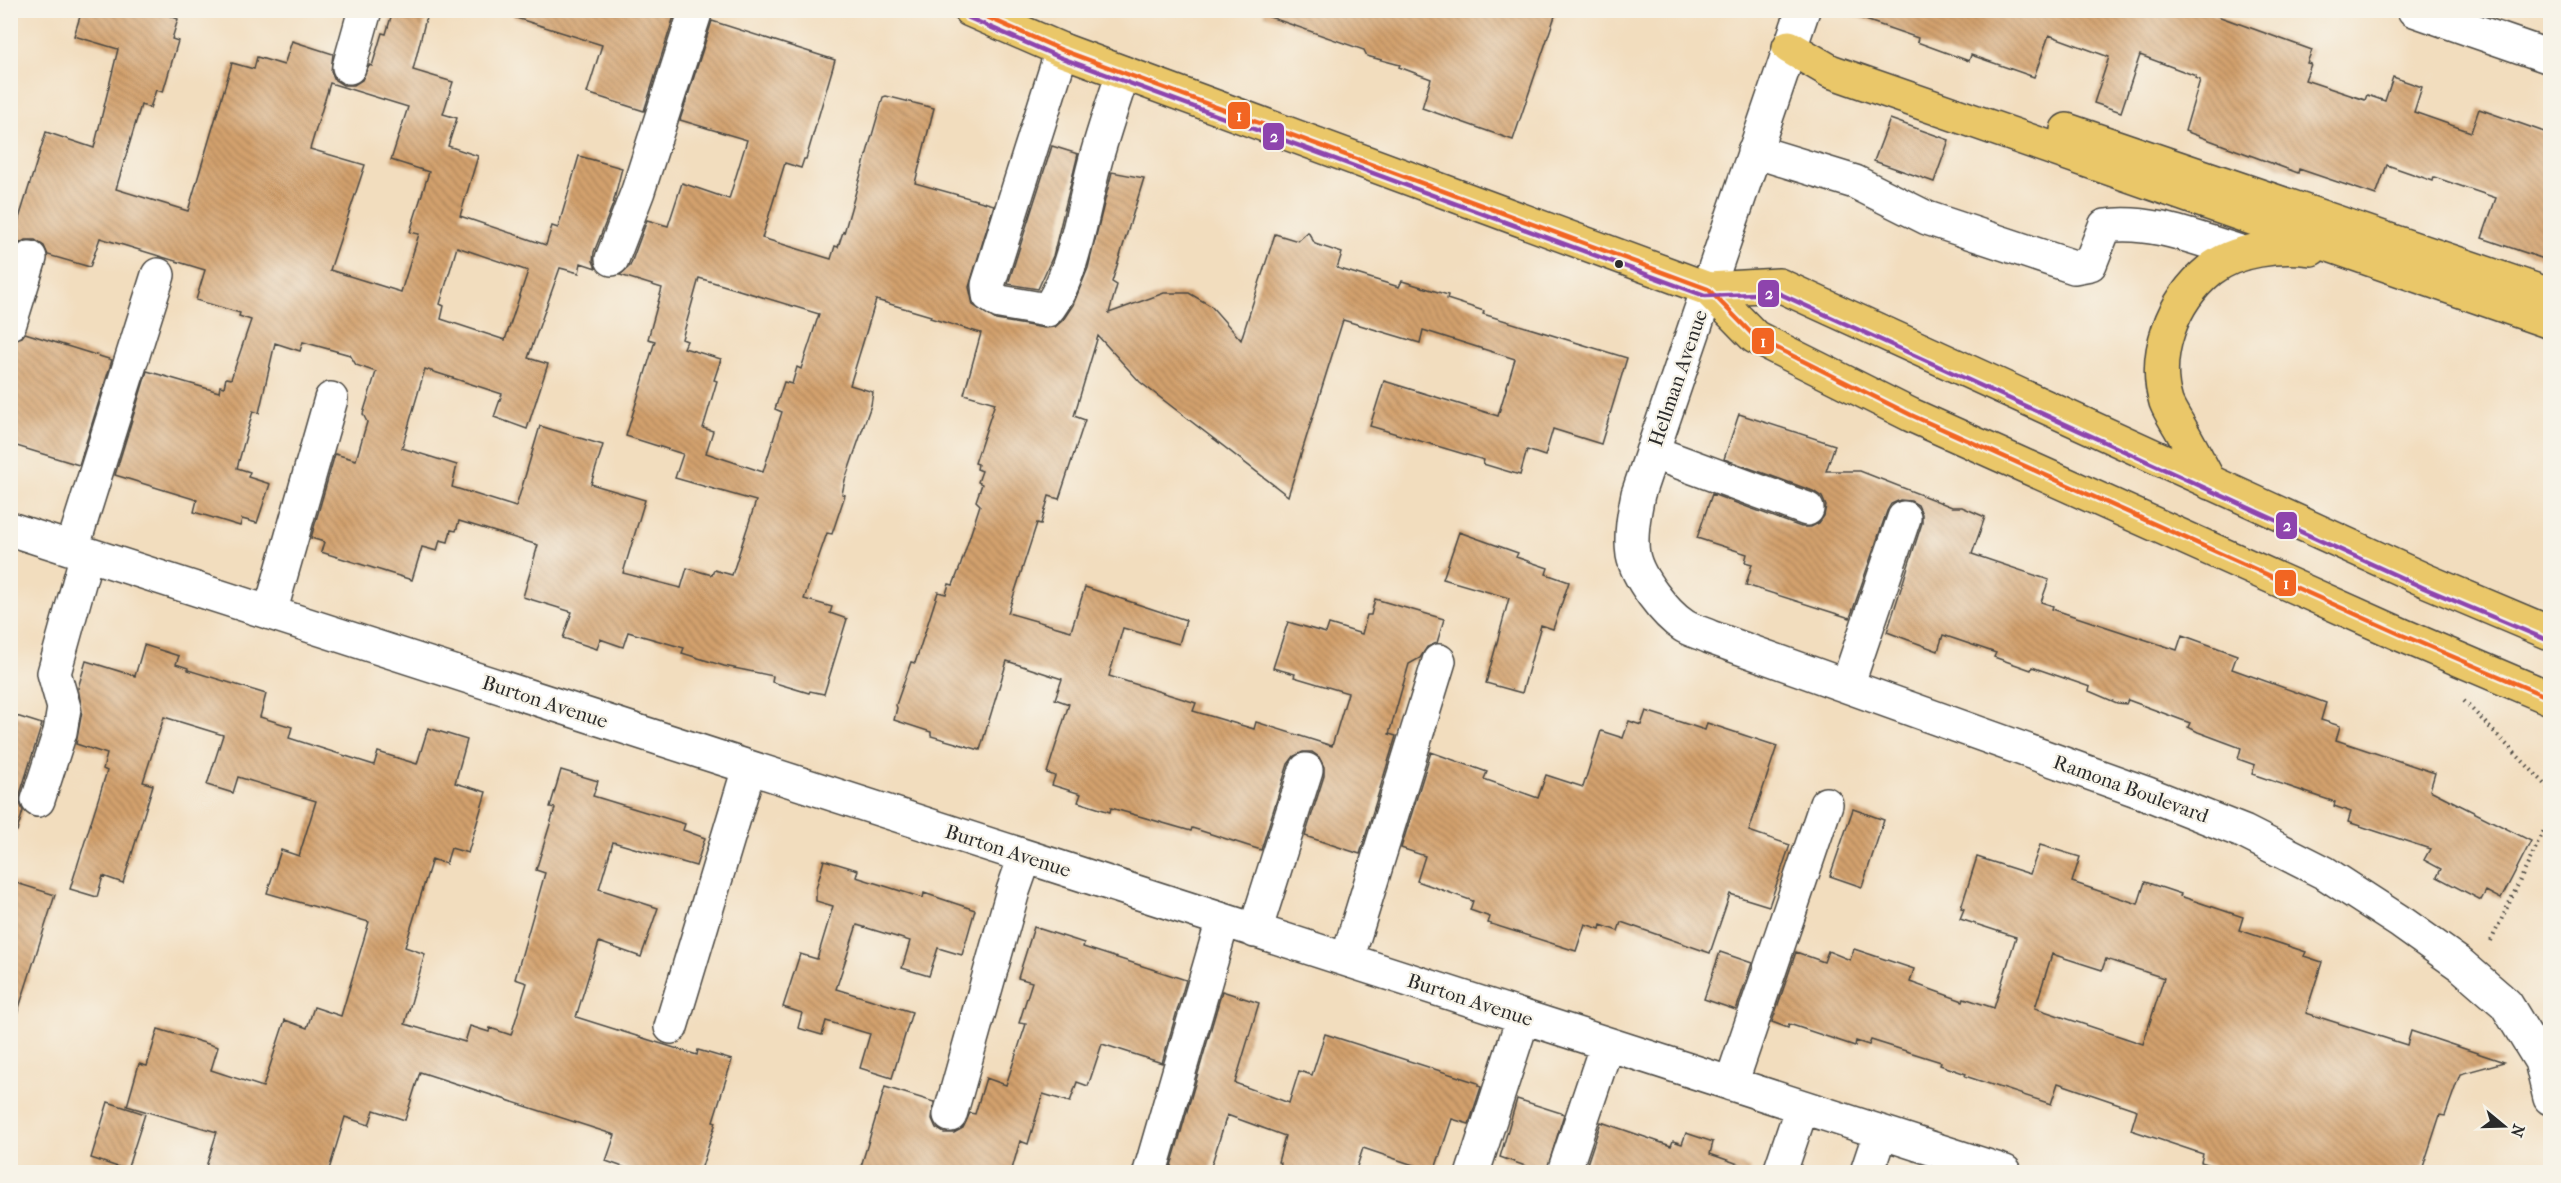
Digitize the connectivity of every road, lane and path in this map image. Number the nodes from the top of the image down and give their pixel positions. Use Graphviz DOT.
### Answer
graph roads {
  1 [pos="365,10"];
  2 [pos="696,10"];
  3 [pos="970,10"];
  4 [pos="1803,10"];
  5 [pos="2414,10"];
  6 [pos="1789,47"];
  7 [pos="1062,50"];
  8 [pos="2550,57"];
  9 [pos="350,67"];
  10 [pos="1123,73"];
  11 [pos="1754,151"];
  12 [pos="2244,253"];
  13 [pos="2352,254"];
  14 [pos="30,258"];
  15 [pos="612,259"];
  16 [pos="158,275"];
  17 [pos="1708,289"];
  18 [pos="2550,296"];
  19 [pos="2550,322"];
  20 [pos="10,323"];
  21 [pos="331,399"];
  22 [pos="1652,452"];
  23 [pos="2210,483"];
  24 [pos="1807,509"];
  25 [pos="1904,518"];
  26 [pos="10,529"];
  27 [pos="80,552"];
  28 [pos="1641,577"];
  29 [pos="270,613"];
  30 [pos="2550,633"];
  31 [pos="1439,661"];
  32 [pos="1847,686"];
  33 [pos="2459,696"];
  34 [pos="2550,698"];
  35 [pos="749,768"];
  36 [pos="1306,770"];
  37 [pos="2550,789"];
  38 [pos="39,800"];
  39 [pos="1826,804"];
  40 [pos="2550,818"];
  41 [pos="1025,856"];
  42 [pos="1223,920"];
  43 [pos="1255,931"];
  44 [pos="2491,941"];
  45 [pos="1347,960"];
  46 [pos="1523,1018"];
  47 [pos="671,1027"];
  48 [pos="1607,1044"];
  49 [pos="1731,1084"];
  50 [pos="2550,1098"];
  51 [pos="1802,1107"];
  52 [pos="950,1115"];
  53 [pos="1880,1132"];
  54 [pos="1150,1173"];
  55 [pos="1473,1173"];
  56 [pos="1564,1173"];
  57 [pos="1780,1173"];
  58 [pos="1866,1173"];
  59 [pos="2005,1173"];
  1 -- 9 [label="street"];
  2 -- 15 [label="street"];
  3 -- 7 [label="main road"];
  4 -- 6 [label="street, Hellman Avenue"];
  5 -- 8 [label="street"];
  6 -- 11 [label="street, Hellman Avenue"];
  6 -- 13 [label="main road"];
  6 -- 18 [label="main road"];
  7 -- 10 [label="main road"];
  7 -- 10 [label="street"];
  10 -- 17 [label="main road"];
  11 -- 12 [label="street"];
  11 -- 17 [label="street, Hellman Avenue"];
  12 -- 13 [label="main road"];
  12 -- 23 [label="main road"];
  13 -- 19 [label="main road"];
  14 -- 20 [label="street"];
  16 -- 27 [label="street"];
  17 -- 22 [label="street, Hellman Avenue"];
  17 -- 23 [label="main road"];
  17 -- 34 [label="main road"];
  21 -- 29 [label="street"];
  22 -- 24 [label="street"];
  22 -- 28 [label="street, Hellman Avenue"];
  23 -- 30 [label="main road"];
  25 -- 32 [label="street"];
  26 -- 27 [label="street, Burton Avenue"];
  27 -- 29 [label="street, Burton Avenue"];
  27 -- 38 [label="street"];
  28 -- 32 [label="street, Ramona Boulevard"];
  29 -- 35 [label="street, Burton Avenue"];
  31 -- 45 [label="street"];
  32 -- 50 [label="street, Ramona Boulevard"];
  33 -- 37 [label="path"];
  35 -- 41 [label="street, Burton Avenue"];
  35 -- 47 [label="street"];
  36 -- 43 [label="street"];
  39 -- 49 [label="street"];
  40 -- 44 [label="path"];
  41 -- 42 [label="street, Burton Avenue"];
  41 -- 52 [label="street"];
  42 -- 43 [label="street, Burton Avenue"];
  42 -- 54 [label="street"];
  43 -- 45 [label="street, Burton Avenue"];
  45 -- 46 [label="street, Burton Avenue"];
  46 -- 48 [label="street, Burton Avenue"];
  46 -- 55 [label="street"];
  48 -- 49 [label="street, Burton Avenue"];
  48 -- 56 [label="street"];
  49 -- 51 [label="street, Burton Avenue"];
  51 -- 53 [label="street, Burton Avenue"];
  51 -- 57 [label="street"];
  53 -- 58 [label="street"];
  53 -- 59 [label="street, Burton Avenue"];
}
